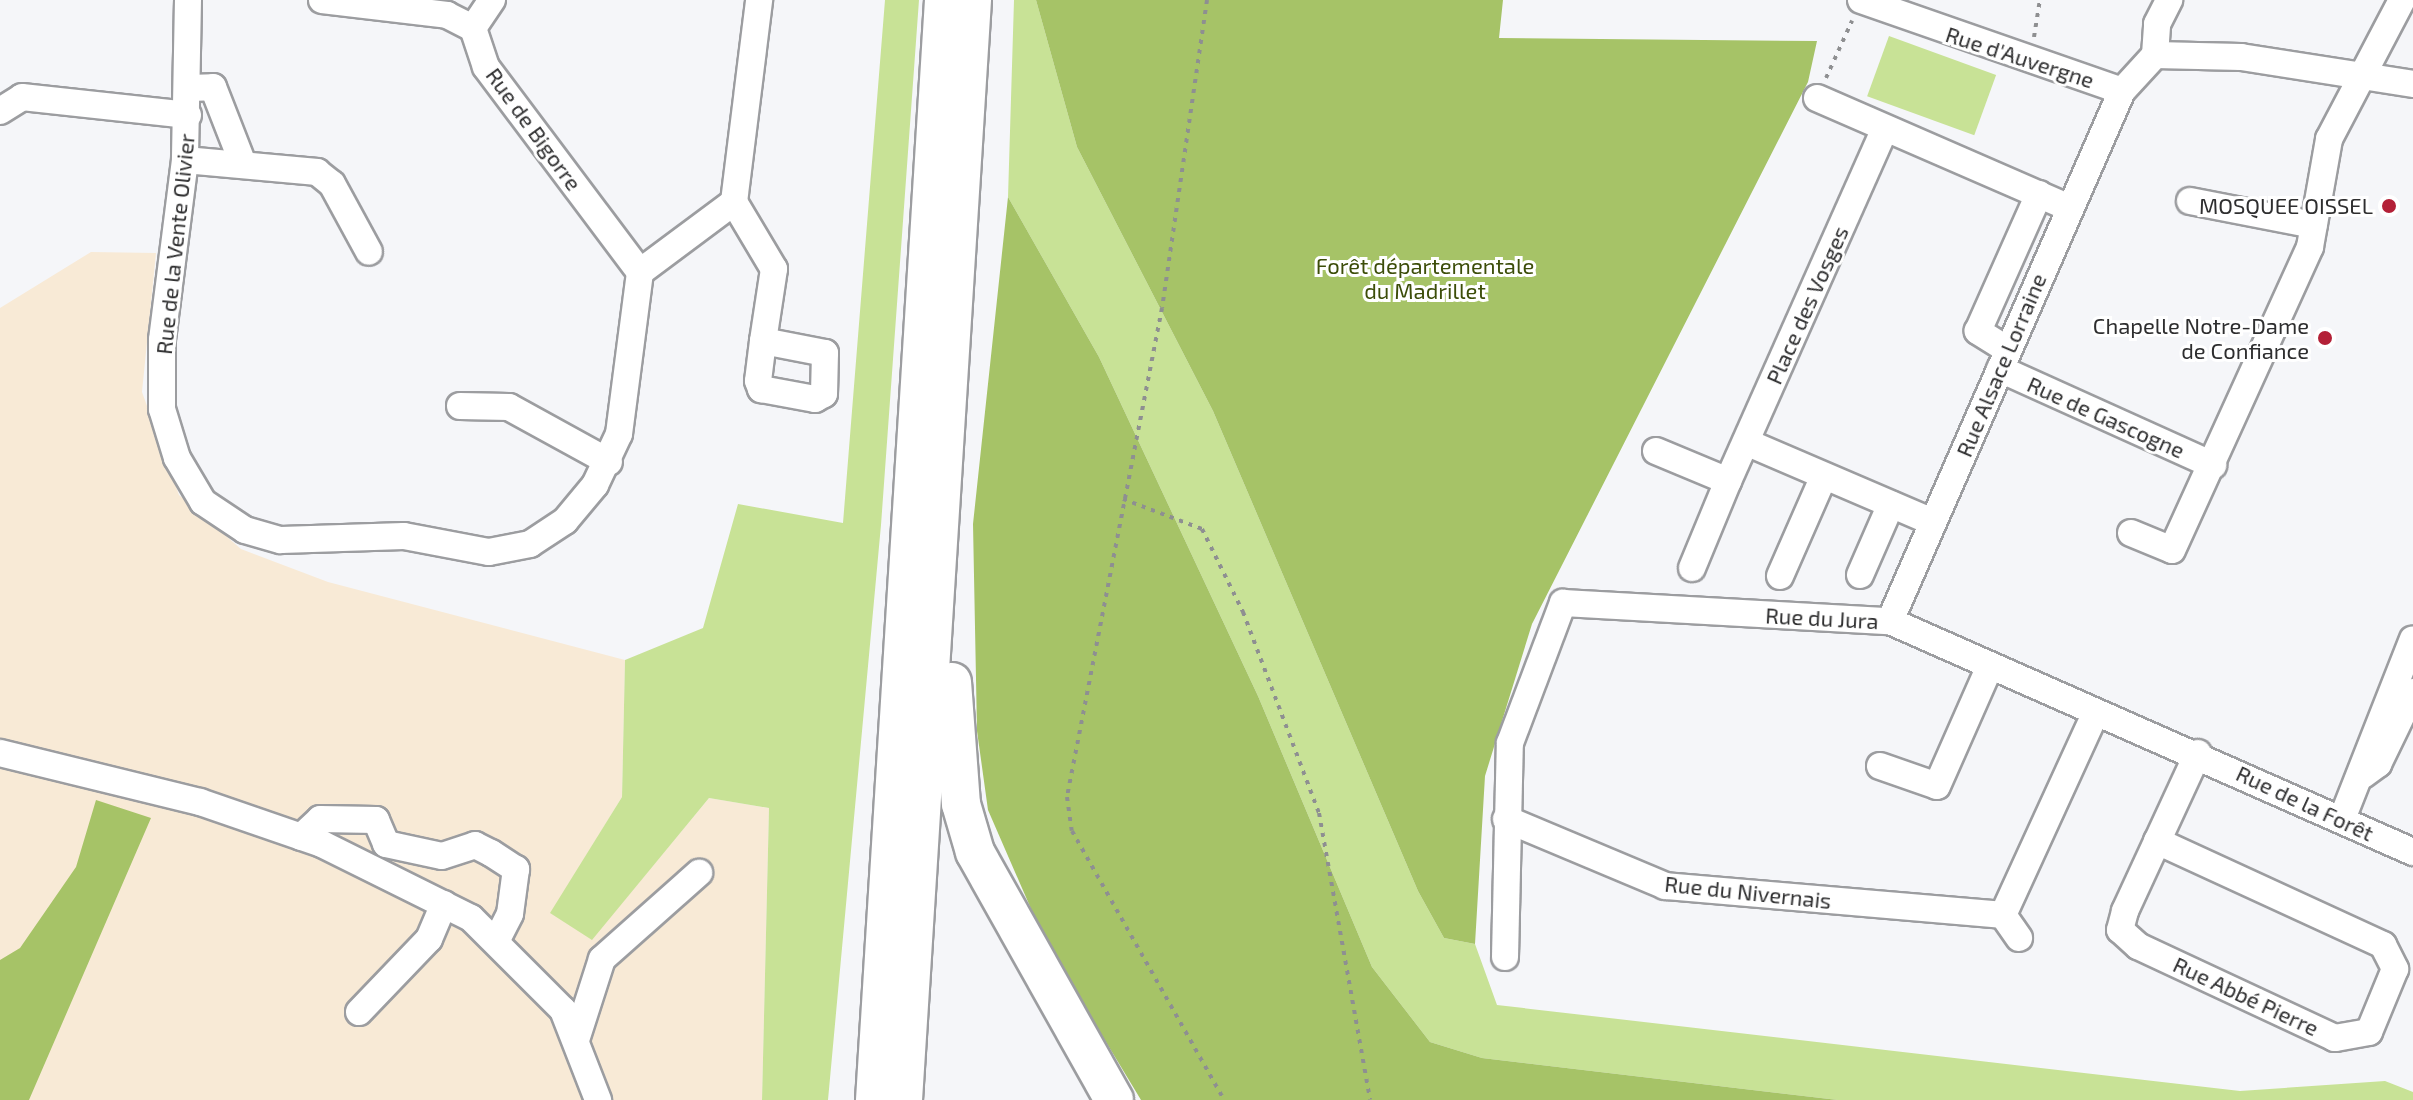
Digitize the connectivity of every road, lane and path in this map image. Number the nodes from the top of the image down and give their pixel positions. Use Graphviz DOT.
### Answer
graph roads {
  1 [pos="188,0"];
  2 [pos="322,0"];
  3 [pos="492,0"];
  4 [pos="759,0"];
  5 [pos="944,0"];
  6 [pos="972,0"];
  7 [pos="1207,0"];
  8 [pos="2040,0"];
  9 [pos="2169,0"];
  10 [pos="2402,0"];
  11 [pos="1860,2"];
  12 [pos="1912,12"];
  13 [pos="473,28"];
  14 [pos="2155,55"];
  15 [pos="2030,61"];
  16 [pos="2357,74"];
  17 [pos="2413,84"];
  18 [pos="189,88"];
  19 [pos="2122,91"];
  20 [pos="1817,98"];
  21 [pos="0,111"];
  22 [pos="188,115"];
  23 [pos="1885,128"];
  24 [pos="185,160"];
  25 [pos="243,164"];
  26 [pos="2039,194"];
  27 [pos="2190,201"];
  28 [pos="734,202"];
  29 [pos="2070,208"];
  30 [pos="2314,225"];
  31 [pos="369,252"];
  32 [pos="640,272"];
  33 [pos="763,341"];
  34 [pos="2004,359"];
  35 [pos="460,406"];
  36 [pos="1746,442"];
  37 [pos="1656,451"];
  38 [pos="609,462"];
  39 [pos="2213,465"];
  40 [pos="944,471"];
  41 [pos="1824,476"];
  42 [pos="1728,481"];
  43 [pos="1123,499"];
  44 [pos="1891,504"];
  45 [pos="1933,522"];
  46 [pos="2131,533"];
  47 [pos="1692,568"];
  48 [pos="1860,575"];
  49 [pos="1780,576"];
  50 [pos="1890,621"];
  51 [pos="2413,639"];
  52 [pos="1990,666"];
  53 [pos="2413,692"];
  54 [pos="2095,714"];
  55 [pos="0,753"];
  56 [pos="2198,753"];
  57 [pos="1880,766"];
  58 [pos="2363,775"];
  59 [pos="1506,819"];
  60 [pos="2342,819"];
  61 [pos="301,837"];
  62 [pos="2157,841"];
  63 [pos="2413,852"];
  64 [pos="699,873"];
  65 [pos="444,904"];
  66 [pos="2003,915"];
  67 [pos="2019,938"];
  68 [pos="497,940"];
  69 [pos="1505,957"];
  70 [pos="359,1012"];
  71 [pos="877,1028"];
  72 [pos="576,1040"];
  73 [pos="598,1100"];
  74 [pos="856,1100"];
  75 [pos="875,1100"];
  76 [pos="903,1100"];
  77 [pos="1114,1100"];
  78 [pos="1224,1100"];
  79 [pos="1370,1100"];
  1 -- 18 [label="street, Rue de la Vente Olivier"];
  2 -- 13 [label="street"];
  3 -- 13 [label="street"];
  4 -- 28 [label="street"];
  5 -- 71 [label="highway"];
  6 -- 40 [label="highway"];
  7 -- 43 [label="path"];
  8 -- 15 [label="path"];
  9 -- 14 [label="street"];
  10 -- 16 [label="street, Rue de Gascogne"];
  11 -- 12 [label="street, Rue d'Auvergne"];
  11 -- 20 [label="path"];
  12 -- 15 [label="street, Rue d'Auvergne"];
  13 -- 32 [label="street, Rue de Bigorre"];
  14 -- 16 [label="street"];
  14 -- 19 [label="street, Rue Alsace Lorraine"];
  15 -- 19 [label="street, Rue d'Auvergne"];
  16 -- 17 [label="street"];
  16 -- 30 [label="street, Rue de Gascogne"];
  18 -- 22 [label="street, Rue de la Vente Olivier"];
  18 -- 25 [label="street"];
  19 -- 29 [label="street, Rue Alsace Lorraine"];
  20 -- 23 [label="street"];
  21 -- 22 [label="street"];
  22 -- 24 [label="street, Rue de la Vente Olivier"];
  23 -- 26 [label="street"];
  23 -- 36 [label="street, Place des Vosges"];
  24 -- 25 [label="street"];
  24 -- 38 [label="street, Rue de la Vente Olivier"];
  25 -- 31 [label="street"];
  26 -- 29 [label="street"];
  26 -- 34 [label="street, Rue de Gascogne"];
  27 -- 30 [label="street"];
  28 -- 32 [label="street"];
  28 -- 33 [label="street"];
  29 -- 34 [label="street, Rue Alsace Lorraine"];
  30 -- 39 [label="street, Rue de Gascogne"];
  32 -- 38 [label="street, Rue de la Vente Olivier"];
  34 -- 39 [label="street, Rue de Gascogne"];
  34 -- 45 [label="street, Rue Alsace Lorraine"];
  35 -- 38 [label="street"];
  36 -- 41 [label="street"];
  36 -- 42 [label="street, Place des Vosges"];
  37 -- 42 [label="street"];
  39 -- 46 [label="street, Rue de Gascogne"];
  40 -- 76 [label="highway"];
  40 -- 77 [label="highway"];
  41 -- 44 [label="street"];
  41 -- 49 [label="street"];
  42 -- 47 [label="street, Place des Vosges"];
  43 -- 78 [label="path"];
  43 -- 79 [label="path"];
  44 -- 45 [label="street"];
  44 -- 48 [label="street"];
  45 -- 50 [label="street, Rue Alsace Lorraine"];
  50 -- 52 [label="street, Rue du Jura"];
  50 -- 59 [label="street, Rue du Jura"];
  51 -- 58 [label="street"];
  52 -- 54 [label="street, Rue du Jura"];
  52 -- 57 [label="street"];
  53 -- 58 [label="street"];
  54 -- 56 [label="street, Rue du Jura"];
  54 -- 66 [label="street"];
  55 -- 61 [label="street"];
  56 -- 60 [label="street, Rue de la Forêt"];
  56 -- 62 [label="street, Rue Abbé Pierre"];
  58 -- 60 [label="street"];
  59 -- 66 [label="street, Rue du Nivernais"];
  59 -- 69 [label="street"];
  60 -- 63 [label="street, Rue de la Forêt"];
  61 -- 65 [label="street"];
  61 -- 68 [label="street"];
  62 -- 62 [label="street, Rue Abbé Pierre"];
  64 -- 72 [label="street"];
  65 -- 68 [label="street"];
  65 -- 70 [label="street"];
  66 -- 67 [label="street"];
  68 -- 72 [label="street"];
  71 -- 74 [label="highway"];
  71 -- 75 [label="highway"];
  72 -- 73 [label="street"];
}
